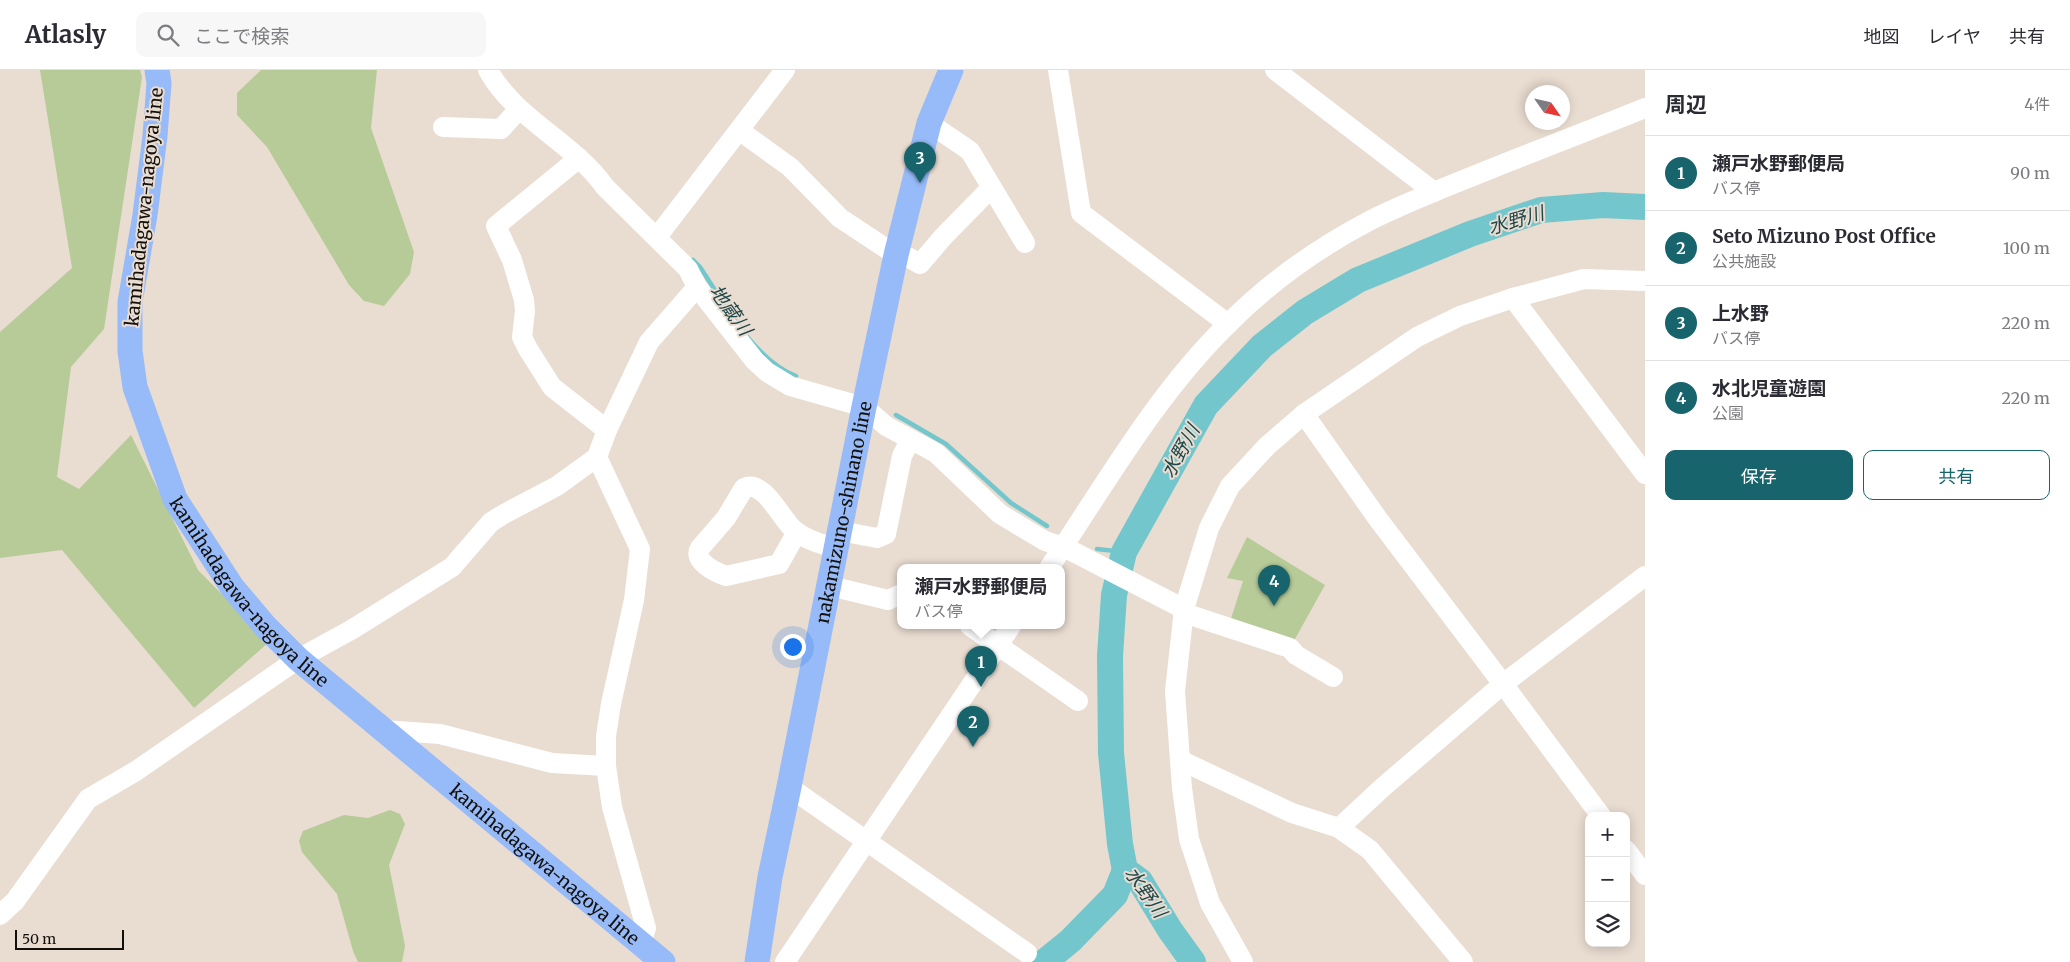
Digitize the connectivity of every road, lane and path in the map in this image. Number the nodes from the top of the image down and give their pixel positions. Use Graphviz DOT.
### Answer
graph roads {
  1 [pos="157,70"];
  2 [pos="786,70"];
  3 [pos="950,70"];
  4 [pos="1058,70"];
  5 [pos="1275,70"];
  6 [pos="492,72"];
  7 [pos="1645,108"];
  8 [pos="519,109"];
  9 [pos="929,123"];
  10 [pos="443,127"];
  11 [pos="740,131"];
  12 [pos="579,158"];
  13 [pos="991,188"];
  14 [pos="1434,192"];
  15 [pos="657,237"];
  16 [pos="1025,243"];
  17 [pos="896,254"];
  18 [pos="1645,280"];
  19 [pos="697,287"];
  20 [pos="1513,298"];
  21 [pos="1228,324"];
  22 [pos="864,407"];
  23 [pos="1304,414"];
  24 [pos="607,430"];
  25 [pos="910,440"];
  26 [pos="597,457"];
  27 [pos="1645,474"];
  28 [pos="798,532"];
  29 [pos="838,540"];
  30 [pos="1064,547"];
  31 [pos="1052,564"];
  32 [pos="1645,576"];
  33 [pos="830,586"];
  34 [pos="897,596"];
  35 [pos="1180,608"];
  36 [pos="974,629"];
  37 [pos="1009,629"];
  38 [pos="997,646"];
  39 [pos="298,659"];
  40 [pos="1333,677"];
  41 [pos="1504,684"];
  42 [pos="1078,701"];
  43 [pos="384,730"];
  44 [pos="1180,760"];
  45 [pos="606,766"];
  46 [pos="789,787"];
  47 [pos="1598,812"];
  48 [pos="1339,828"];
  49 [pos="866,841"];
  50 [pos="1630,855"];
  51 [pos="1645,875"];
  52 [pos="0,915"];
  53 [pos="641,944"];
  54 [pos="1027,953"];
  55 [pos="663,962"];
  56 [pos="757,962"];
  57 [pos="785,962"];
  58 [pos="1243,962"];
  59 [pos="1463,962"];
  1 -- 39 [label="main road, kamihadagawa-nagoya line"];
  2 -- 11 [label="street"];
  3 -- 9 [label="main road, nakamizuno-shinano line"];
  4 -- 21 [label="street"];
  5 -- 14 [label="street"];
  6 -- 8 [label="street"];
  7 -- 14 [label="street"];
  8 -- 10 [label="street"];
  8 -- 12 [label="street"];
  9 -- 13 [label="street"];
  9 -- 17 [label="main road, nakamizuno-shinano line"];
  11 -- 15 [label="street"];
  11 -- 17 [label="street"];
  12 -- 15 [label="street"];
  12 -- 24 [label="street"];
  13 -- 16 [label="street"];
  13 -- 17 [label="street"];
  14 -- 21 [label="street"];
  15 -- 19 [label="street"];
  17 -- 22 [label="main road, nakamizuno-shinano line"];
  18 -- 20 [label="street"];
  19 -- 22 [label="street"];
  19 -- 24 [label="street"];
  20 -- 23 [label="street"];
  20 -- 27 [label="street"];
  21 -- 30 [label="street"];
  22 -- 25 [label="street"];
  22 -- 29 [label="main road, nakamizuno-shinano line"];
  23 -- 35 [label="street"];
  23 -- 41 [label="street"];
  24 -- 26 [label="street"];
  25 -- 29 [label="street"];
  25 -- 30 [label="street"];
  26 -- 39 [label="street"];
  26 -- 45 [label="street"];
  28 -- 28 [label="street"];
  28 -- 29 [label="street"];
  29 -- 33 [label="main road, nakamizuno-shinano line"];
  30 -- 31 [label="street"];
  30 -- 35 [label="street"];
  32 -- 41 [label="street"];
  33 -- 34 [label="street"];
  33 -- 46 [label="main road, nakamizuno-shinano line"];
  35 -- 40 [label="street"];
  35 -- 44 [label="street"];
  36 -- 38 [label="street"];
  37 -- 38 [label="street"];
  38 -- 42 [label="street"];
  38 -- 49 [label="street"];
  39 -- 43 [label="main road, kamihadagawa-nagoya line"];
  39 -- 52 [label="street"];
  41 -- 47 [label="street"];
  41 -- 48 [label="street"];
  43 -- 45 [label="street"];
  43 -- 53 [label="main road, kamihadagawa-nagoya line"];
  44 -- 48 [label="street"];
  44 -- 58 [label="street"];
  45 -- 53 [label="street"];
  46 -- 49 [label="street"];
  46 -- 56 [label="main road, nakamizuno-shinano line"];
  48 -- 59 [label="street"];
  49 -- 54 [label="street"];
  49 -- 57 [label="street"];
  50 -- 51 [label="street"];
  53 -- 55 [label="main road, kamihadagawa-nagoya line"];
}
